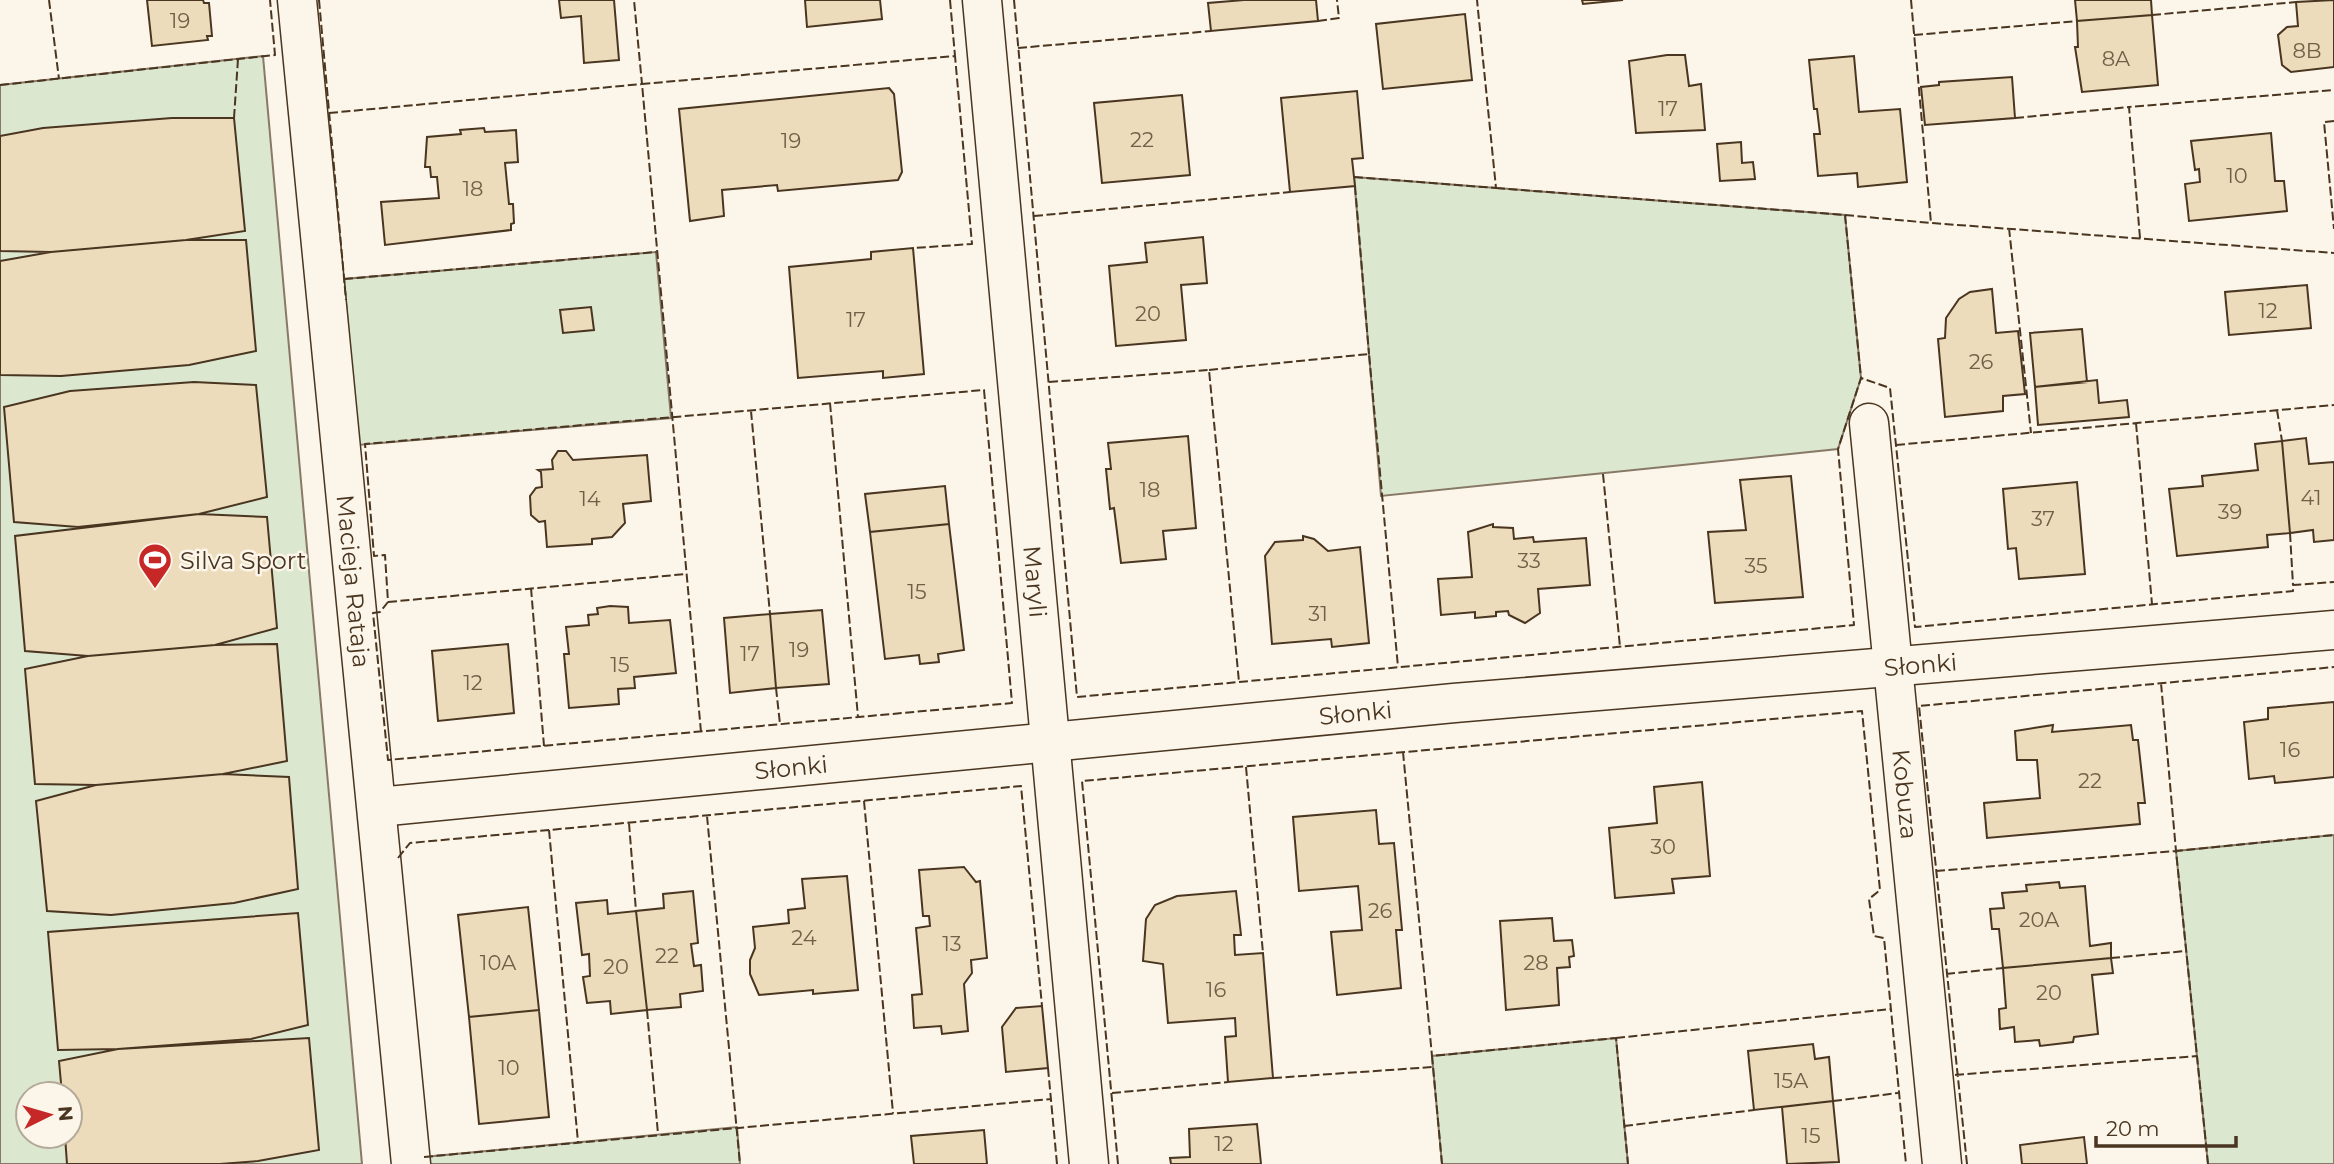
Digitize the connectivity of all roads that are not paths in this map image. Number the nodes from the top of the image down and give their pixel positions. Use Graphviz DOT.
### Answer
graph roads {
  1 [pos="297,0"];
  2 [pos="982,0"];
  3 [pos="1869,423"];
  4 [pos="2334,630"];
  5 [pos="1892,666"];
  6 [pos="1048,744"];
  7 [pos="378,807"];
  8 [pos="411,1164"];
  9 [pos="1089,1164"];
  10 [pos="1942,1164"];
  1 -- 7 [label="street, Macieja Rataja"];
  2 -- 6 [label="street, Maryli"];
  3 -- 5 [label="street, Kobuza"];
  4 -- 5 [label="street, Słonki"];
  5 -- 6 [label="street, Słonki"];
  5 -- 10 [label="street, Kobuza"];
  6 -- 7 [label="street, Słonki"];
  6 -- 9 [label="street, Maryli"];
  7 -- 8 [label="street, Macieja Rataja"];
}
